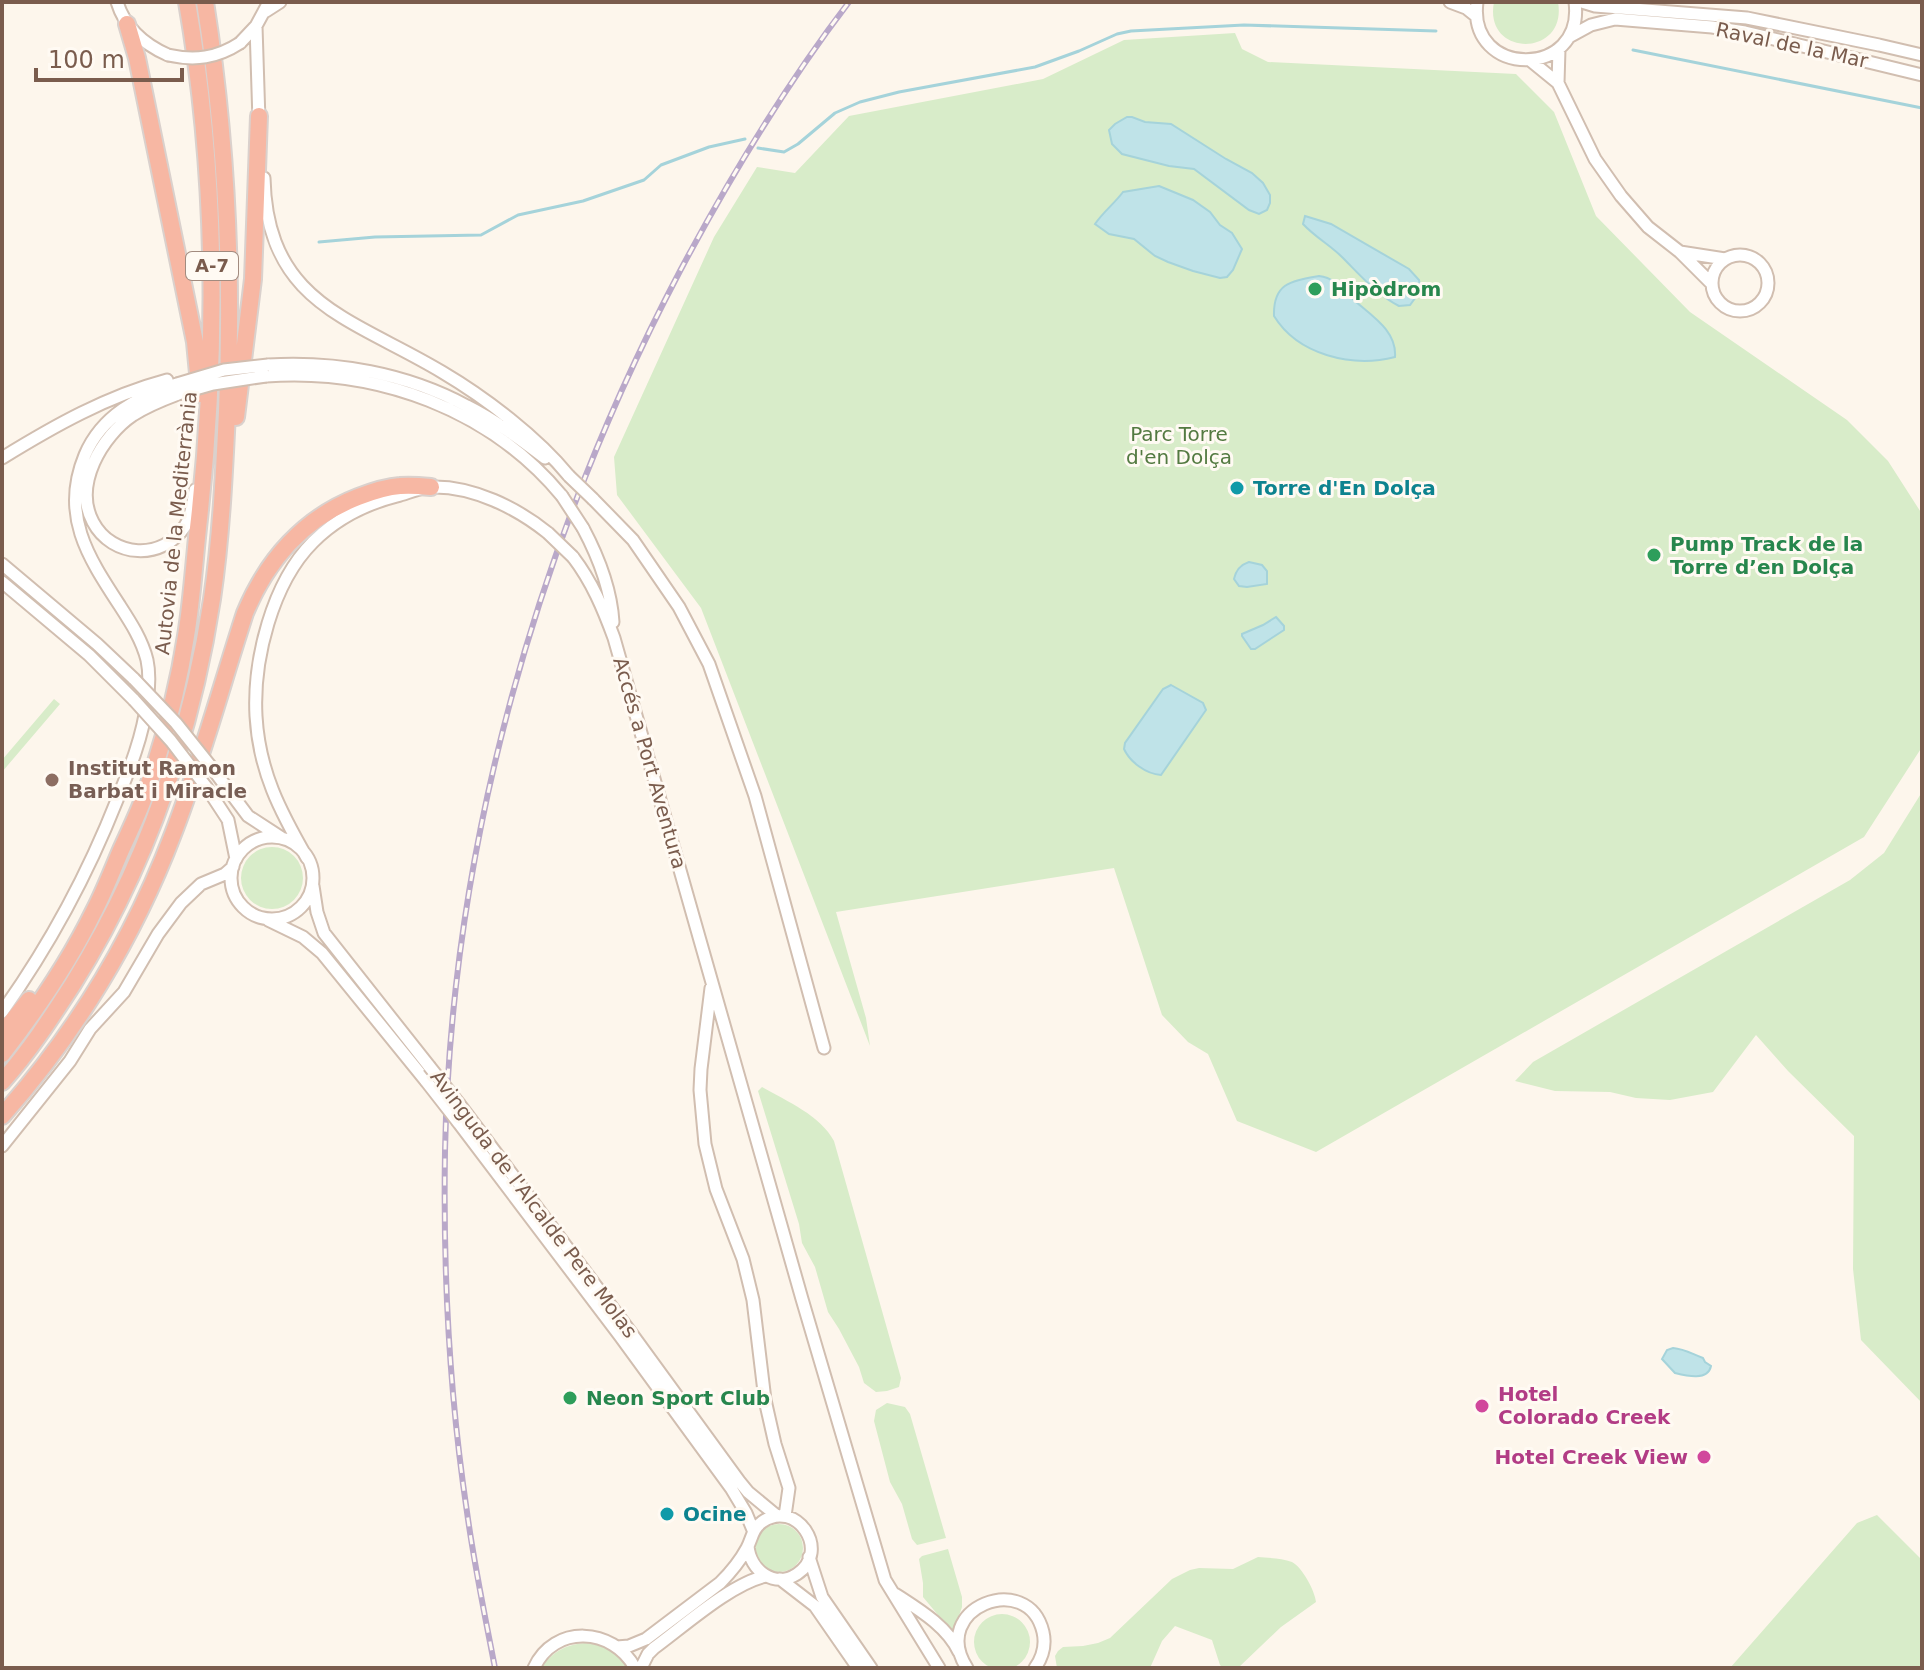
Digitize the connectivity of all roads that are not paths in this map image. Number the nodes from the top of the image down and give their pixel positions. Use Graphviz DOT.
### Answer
graph roads {
  1 [pos="117,2"];
  2 [pos="187,2"];
  3 [pos="205,2"];
  4 [pos="280,2"];
  5 [pos="1450,2"];
  6 [pos="1477,2"];
  7 [pos="1575,2"];
  8 [pos="1582,2"];
  9 [pos="267,6"];
  10 [pos="1476,16"];
  11 [pos="127,24"];
  12 [pos="256,26"];
  13 [pos="1569,37"];
  14 [pos="1559,49"];
  15 [pos="1922,55"];
  16 [pos="1531,61"];
  17 [pos="1922,75"];
  18 [pos="1558,83"];
  19 [pos="259,116"];
  20 [pos="1680,252"];
  21 [pos="1725,259"];
  22 [pos="1711,283"];
  23 [pos="267,371"];
  24 [pos="177,385"];
  25 [pos="417,390"];
  26 [pos="2,458"];
  27 [pos="569,476"];
  28 [pos="431,487"];
  29 [pos="223,489"];
  30 [pos="195,490"];
  31 [pos="198,530"];
  32 [pos="2,564"];
  33 [pos="2,582"];
  34 [pos="614,638"];
  35 [pos="286,840"];
  36 [pos="307,858"];
  37 [pos="234,863"];
  38 [pos="212,879"];
  39 [pos="313,881"];
  40 [pos="234,892"];
  41 [pos="96,909"];
  42 [pos="264,918"];
  43 [pos="711,975"];
  44 [pos="2,1012"];
  45 [pos="2,1034"];
  46 [pos="824,1048"];
  47 [pos="2,1054"];
  48 [pos="8,1076"];
  49 [pos="2,1093"];
  50 [pos="2,1116"];
  51 [pos="2,1146"];
  52 [pos="781,1516"];
  53 [pos="753,1530"];
  54 [pos="748,1546"];
  55 [pos="809,1557"];
  56 [pos="766,1576"];
  57 [pos="780,1579"];
  58 [pos="892,1592"];
  59 [pos="617,1647"];
  60 [pos="965,1664"];
  61 [pos="534,1668"];
  62 [pos="638,1668"];
  63 [pos="858,1668"];
  64 [pos="871,1668"];
  65 [pos="939,1668"];
  66 [pos="1035,1668"];
  1 -- 11 [label="street"];
  2 -- 31 [label="highway, Autovia de la Mediterrània / A-7"];
  3 -- 29 [label="highway, Autovia de la Mediterrània / A-7"];
  4 -- 9 [label="street"];
  5 -- 10 [label="street"];
  6 -- 10 [label="street"];
  7 -- 13 [label="street"];
  8 -- 15 [label="street, Raval de la Mar"];
  9 -- 12 [label="street"];
  10 -- 16 [label="street"];
  11 -- 12 [label="street, bridge"];
  11 -- 30 [label="highway"];
  12 -- 19 [label="street"];
  13 -- 14 [label="street, Raval de la Mar"];
  13 -- 17 [label="street, Raval de la Mar"];
  14 -- 16 [label="street, Raval de la Mar"];
  14 -- 18 [label="street"];
  16 -- 18 [label="street"];
  18 -- 20 [label="street"];
  19 -- 27 [label="street"];
  19 -- 29 [label="highway"];
  20 -- 21 [label="street"];
  20 -- 22 [label="street"];
  21 -- 22 [label="street"];
  21 -- 22 [label="street"];
  23 -- 24 [label="street, bridge"];
  23 -- 24 [label="street, bridge"];
  23 -- 25 [label="street"];
  24 -- 26 [label="street"];
  24 -- 30 [label="street"];
  24 -- 44 [label="street"];
  25 -- 27 [label="street"];
  25 -- 34 [label="street, bridge"];
  27 -- 46 [label="street, bridge"];
  28 -- 34 [label="street, Accés a Port Aventura, bridge"];
  28 -- 36 [label="street"];
  28 -- 50 [label="highway"];
  29 -- 48 [label="highway, Autovia de la Mediterrània / A-7"];
  30 -- 31 [label="highway"];
  31 -- 41 [label="highway, Autovia de la Mediterrània / A-7"];
  32 -- 35 [label="street, bridge"];
  33 -- 37 [label="street, bridge"];
  34 -- 43 [label="street, Accés a Port Aventura"];
  35 -- 36 [label="street"];
  35 -- 37 [label="street"];
  36 -- 39 [label="street"];
  37 -- 38 [label="street"];
  37 -- 40 [label="street"];
  38 -- 40 [label="street"];
  38 -- 51 [label="street"];
  39 -- 42 [label="street"];
  39 -- 52 [label="street, Avinguda de l'Alcalde Pere Molas, bridge"];
  40 -- 42 [label="street"];
  41 -- 45 [label="highway"];
  41 -- 47 [label="highway, Autovia de la Mediterrània / A-7"];
  42 -- 53 [label="street, Avinguda de l'Alcalde Pere Molas, bridge"];
  43 -- 52 [label="street, Accés a Port Aventura"];
  43 -- 58 [label="street, Accés a Port Aventura"];
  48 -- 49 [label="highway, Autovia de la Mediterrània"];
  52 -- 53 [label="street"];
  52 -- 55 [label="street"];
  53 -- 54 [label="street"];
  54 -- 56 [label="street"];
  54 -- 59 [label="street"];
  55 -- 57 [label="street"];
  55 -- 64 [label="street"];
  56 -- 57 [label="street"];
  56 -- 62 [label="street"];
  57 -- 63 [label="street"];
  58 -- 60 [label="street"];
  58 -- 65 [label="street, Accés a Port Aventura"];
  59 -- 61 [label="street"];
  59 -- 62 [label="street"];
  60 -- 66 [label="street"];
}
